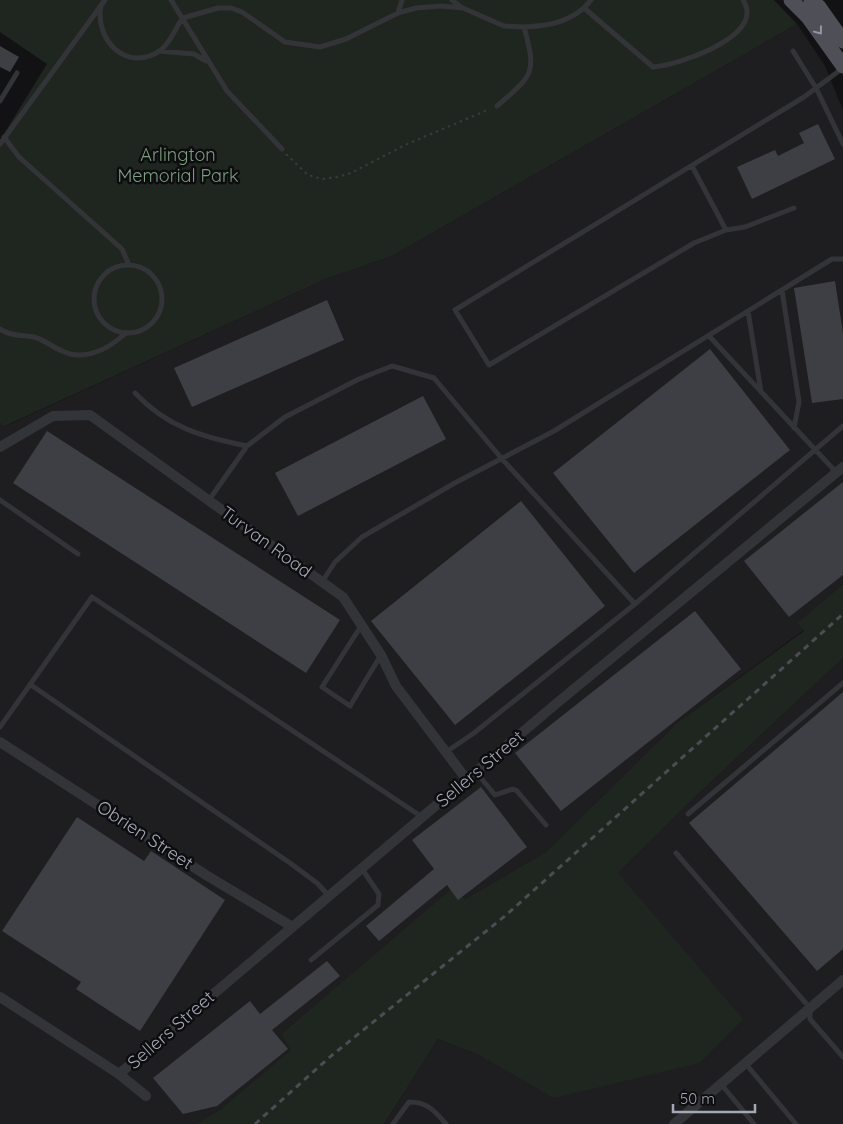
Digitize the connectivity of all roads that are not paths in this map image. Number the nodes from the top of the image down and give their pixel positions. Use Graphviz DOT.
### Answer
graph roads {
  1 [pos="105,0"];
  2 [pos="171,0"];
  3 [pos="402,0"];
  4 [pos="452,0"];
  5 [pos="591,0"];
  6 [pos="743,0"];
  7 [pos="791,0"];
  8 [pos="811,0"];
  9 [pos="101,5"];
  10 [pos="463,8"];
  11 [pos="584,8"];
  12 [pos="398,13"];
  13 [pos="182,18"];
  14 [pos="524,26"];
  15 [pos="843,41"];
  16 [pos="159,51"];
  17 [pos="793,51"];
  18 [pos="208,62"];
  19 [pos="843,67"];
  20 [pos="17,73"];
  21 [pos="816,88"];
  22 [pos="0,100"];
  23 [pos="497,106"];
  24 [pos="4,138"];
  25 [pos="0,144"];
  26 [pos="843,144"];
  27 [pos="282,149"];
  28 [pos="692,166"];
  29 [pos="794,208"];
  30 [pos="726,230"];
  31 [pos="843,258"];
  32 [pos="129,265"];
  33 [pos="782,290"];
  34 [pos="748,311"];
  35 [pos="0,329"];
  36 [pos="126,333"];
  37 [pos="709,336"];
  38 [pos="761,392"];
  39 [pos="135,393"];
  40 [pos="843,426"];
  41 [pos="794,428"];
  42 [pos="247,446"];
  43 [pos="0,447"];
  44 [pos="815,450"];
  45 [pos="502,459"];
  46 [pos="840,470"];
  47 [pos="0,500"];
  48 [pos="209,500"];
  49 [pos="78,554"];
  50 [pos="321,583"];
  51 [pos="634,604"];
  52 [pos="362,626"];
  53 [pos="381,655"];
  54 [pos="843,683"];
  55 [pos="31,685"];
  56 [pos="0,727"];
  57 [pos="0,742"];
  58 [pos="445,752"];
  59 [pos="476,772"];
  60 [pos="466,780"];
  61 [pos="688,814"];
  62 [pos="423,817"];
  63 [pos="546,825"];
  64 [pos="676,853"];
  65 [pos="362,869"];
  66 [pos="329,896"];
  67 [pos="291,926"];
  68 [pos="311,960"];
  69 [pos="843,980"];
  70 [pos="0,997"];
  71 [pos="810,1008"];
  72 [pos="843,1057"];
  73 [pos="745,1063"];
  74 [pos="120,1074"];
  75 [pos="720,1084"];
  76 [pos="146,1096"];
  77 [pos="393,1124"];
  78 [pos="446,1124"];
  79 [pos="674,1124"];
  80 [pos="754,1124"];
  81 [pos="796,1124"];
  1 -- 9 [label="lane"];
  2 -- 13 [label="lane"];
  3 -- 12 [label="lane"];
  4 -- 10 [label="lane"];
  5 -- 11 [label="lane"];
  6 -- 11 [label="lane"];
  7 -- 19 [label="main road, one-way"];
  8 -- 15 [label="main road"];
  9 -- 16 [label="lane"];
  9 -- 24 [label="lane"];
  10 -- 12 [label="lane"];
  10 -- 14 [label="lane"];
  11 -- 14 [label="lane"];
  12 -- 13 [label="lane"];
  13 -- 16 [label="lane"];
  13 -- 18 [label="lane"];
  14 -- 23 [label="lane"];
  16 -- 18 [label="lane"];
  17 -- 21 [label="lane"];
  18 -- 27 [label="lane"];
  19 -- 21 [label="lane"];
  20 -- 22 [label="lane"];
  21 -- 26 [label="lane"];
  21 -- 28 [label="lane"];
  24 -- 25 [label="lane"];
  24 -- 32 [label="lane"];
  28 -- 30 [label="lane"];
  28 -- 30 [label="lane"];
  29 -- 30 [label="lane"];
  31 -- 33 [label="lane"];
  32 -- 36 [label="lane"];
  32 -- 36 [label="lane"];
  33 -- 34 [label="lane"];
  33 -- 41 [label="lane"];
  34 -- 37 [label="lane"];
  34 -- 38 [label="lane"];
  35 -- 36 [label="lane"];
  37 -- 38 [label="lane"];
  37 -- 45 [label="lane"];
  38 -- 41 [label="lane"];
  39 -- 42 [label="lane"];
  40 -- 44 [label="lane"];
  41 -- 44 [label="lane"];
  42 -- 45 [label="lane"];
  42 -- 48 [label="lane"];
  43 -- 48 [label="street, Turvan Road"];
  44 -- 46 [label="lane"];
  44 -- 51 [label="lane"];
  45 -- 50 [label="lane"];
  45 -- 51 [label="lane"];
  46 -- 59 [label="street, Sellers Street"];
  47 -- 49 [label="lane"];
  48 -- 50 [label="street, Turvan Road"];
  50 -- 52 [label="street, Turvan Road"];
  51 -- 58 [label="lane"];
  52 -- 53 [label="street, Turvan Road"];
  52 -- 53 [label="lane"];
  53 -- 58 [label="street, Turvan Road"];
  54 -- 61 [label="lane"];
  55 -- 56 [label="lane"];
  55 -- 62 [label="lane"];
  55 -- 66 [label="lane"];
  57 -- 67 [label="street, Obrien Street"];
  58 -- 60 [label="street, Turvan Road"];
  59 -- 60 [label="street, Sellers Street"];
  59 -- 63 [label="lane"];
  60 -- 62 [label="street, Sellers Street"];
  62 -- 65 [label="street, Sellers Street"];
  64 -- 71 [label="lane"];
  65 -- 66 [label="street, Sellers Street"];
  65 -- 68 [label="lane"];
  66 -- 67 [label="street, Sellers Street"];
  67 -- 74 [label="street, Sellers Street"];
  69 -- 71 [label="street"];
  70 -- 74 [label="street"];
  71 -- 72 [label="lane"];
  71 -- 73 [label="street"];
  73 -- 75 [label="street"];
  73 -- 81 [label="lane"];
  74 -- 76 [label="street"];
  75 -- 79 [label="street"];
  75 -- 80 [label="lane"];
  77 -- 78 [label="lane"];
}
